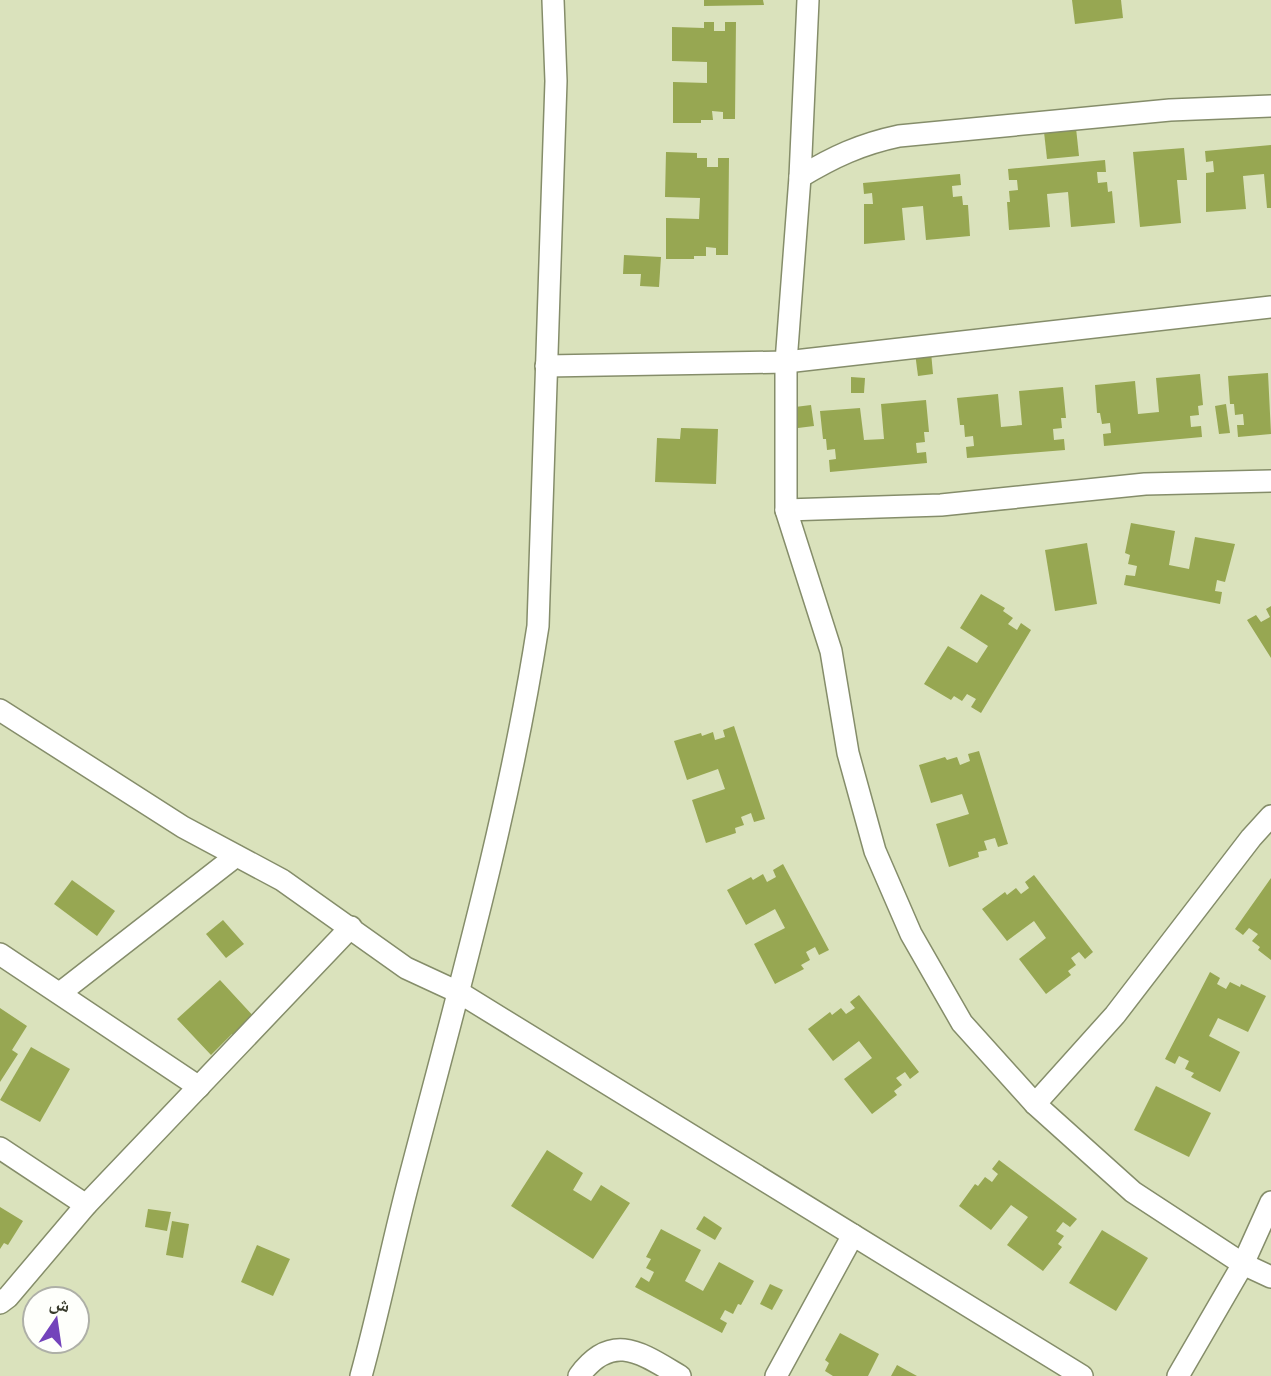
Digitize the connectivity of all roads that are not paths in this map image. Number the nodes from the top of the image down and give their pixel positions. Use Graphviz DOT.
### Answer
graph roads {
  1 [pos="553,0"];
  2 [pos="808,0"];
  3 [pos="1271,106"];
  4 [pos="800,177"];
  5 [pos="1271,307"];
  6 [pos="786,362"];
  7 [pos="546,366"];
  8 [pos="1271,481"];
  9 [pos="786,510"];
  10 [pos="0,710"];
  11 [pos="1271,816"];
  12 [pos="236,856"];
  13 [pos="351,927"];
  14 [pos="0,954"];
  15 [pos="60,993"];
  16 [pos="460,993"];
  17 [pos="199,1087"];
  18 [pos="1035,1104"];
  19 [pos="0,1147"];
  20 [pos="1271,1202"];
  21 [pos="86,1205"];
  22 [pos="853,1235"];
  23 [pos="1243,1264"];
  24 [pos="1271,1277"];
  25 [pos="0,1303"];
  26 [pos="361,1376"];
  27 [pos="579,1376"];
  28 [pos="680,1376"];
  29 [pos="776,1376"];
  30 [pos="1082,1376"];
  31 [pos="1178,1376"];
  1 -- 7 [label="street"];
  2 -- 4 [label="street"];
  3 -- 4 [label="street"];
  4 -- 6 [label="street"];
  5 -- 6 [label="street"];
  6 -- 7 [label="street"];
  6 -- 9 [label="street"];
  7 -- 16 [label="street"];
  8 -- 9 [label="street"];
  9 -- 18 [label="street"];
  10 -- 12 [label="street"];
  11 -- 18 [label="street"];
  12 -- 13 [label="street"];
  12 -- 15 [label="street"];
  13 -- 16 [label="street"];
  13 -- 17 [label="street"];
  14 -- 15 [label="street"];
  15 -- 17 [label="street"];
  16 -- 22 [label="street"];
  16 -- 26 [label="street"];
  17 -- 21 [label="street"];
  18 -- 23 [label="street"];
  19 -- 21 [label="street"];
  20 -- 23 [label="street"];
  21 -- 25 [label="street"];
  22 -- 29 [label="street"];
  22 -- 30 [label="street"];
  23 -- 24 [label="street"];
  23 -- 31 [label="street"];
  27 -- 28 [label="street"];
}
